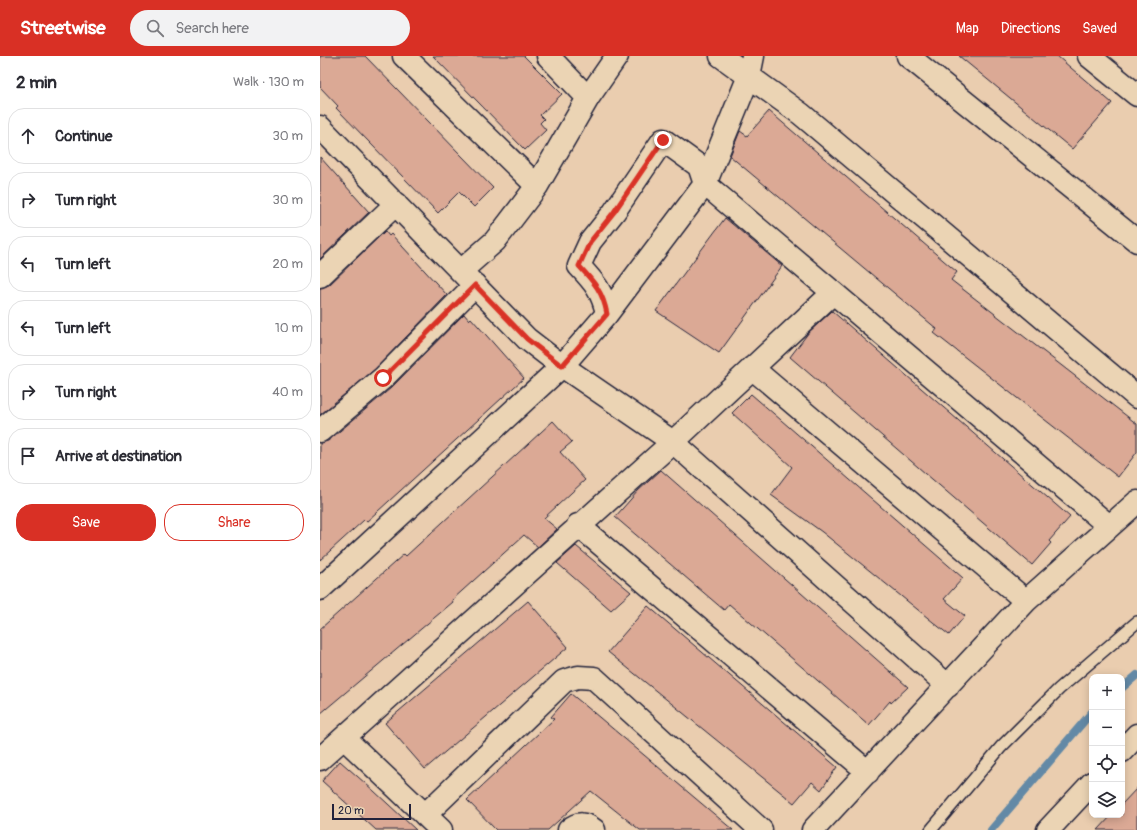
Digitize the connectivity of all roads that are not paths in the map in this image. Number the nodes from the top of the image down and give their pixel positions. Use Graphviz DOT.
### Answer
graph roads {
  1 [pos="404,56"];
  2 [pos="548,56"];
  3 [pos="617,56"];
  4 [pos="721,56"];
  5 [pos="908,56"];
  6 [pos="1089,56"];
  7 [pos="751,66"];
  8 [pos="1137,95"];
  9 [pos="588,98"];
  10 [pos="320,127"];
  11 [pos="705,184"];
  12 [pos="537,186"];
  13 [pos="396,204"];
  14 [pos="1137,241"];
  15 [pos="320,276"];
  16 [pos="468,278"];
  17 [pos="833,293"];
  18 [pos="607,314"];
  19 [pos="562,366"];
  20 [pos="752,368"];
  21 [pos="1137,397"];
  22 [pos="320,431"];
  23 [pos="673,442"];
  24 [pos="1137,502"];
  25 [pos="578,526"];
  26 [pos="1109,526"];
  27 [pos="320,589"];
  28 [pos="1026,602"];
  29 [pos="1137,622"];
  30 [pos="948,686"];
  31 [pos="1137,735"];
  32 [pos="344,738"];
  33 [pos="1125,748"];
  34 [pos="320,759"];
  35 [pos="868,772"];
  36 [pos="1089,786"];
  37 [pos="425,815"];
  38 [pos="441,830"];
  39 [pos="569,830"];
  40 [pos="594,830"];
  41 [pos="761,830"];
  42 [pos="813,830"];
  43 [pos="931,830"];
  44 [pos="1048,830"];
  1 -- 12 [label="street"];
  2 -- 9 [label="street"];
  3 -- 9 [label="street"];
  4 -- 7 [label="street"];
  5 -- 14 [label="street"];
  6 -- 8 [label="street"];
  7 -- 11 [label="street"];
  7 -- 21 [label="street"];
  9 -- 12 [label="street"];
  10 -- 13 [label="street"];
  11 -- 17 [label="street"];
  11 -- 18 [label="street"];
  11 -- 18 [label="street"];
  12 -- 16 [label="street"];
  13 -- 15 [label="street"];
  13 -- 16 [label="street"];
  16 -- 19 [label="street"];
  16 -- 22 [label="street"];
  17 -- 20 [label="street"];
  17 -- 26 [label="street"];
  18 -- 19 [label="street"];
  19 -- 23 [label="street"];
  19 -- 27 [label="street"];
  20 -- 23 [label="street"];
  20 -- 28 [label="street"];
  23 -- 25 [label="street"];
  23 -- 30 [label="street"];
  24 -- 26 [label="street"];
  25 -- 32 [label="street"];
  25 -- 35 [label="street"];
  26 -- 28 [label="street"];
  28 -- 30 [label="street"];
  29 -- 43 [label="lane"];
  30 -- 35 [label="street"];
  31 -- 33 [label="street"];
  32 -- 34 [label="street"];
  32 -- 37 [label="street"];
  35 -- 42 [label="street"];
  36 -- 44 [label="street"];
  37 -- 38 [label="street"];
  37 -- 41 [label="street"];
  39 -- 40 [label="street"];
}
